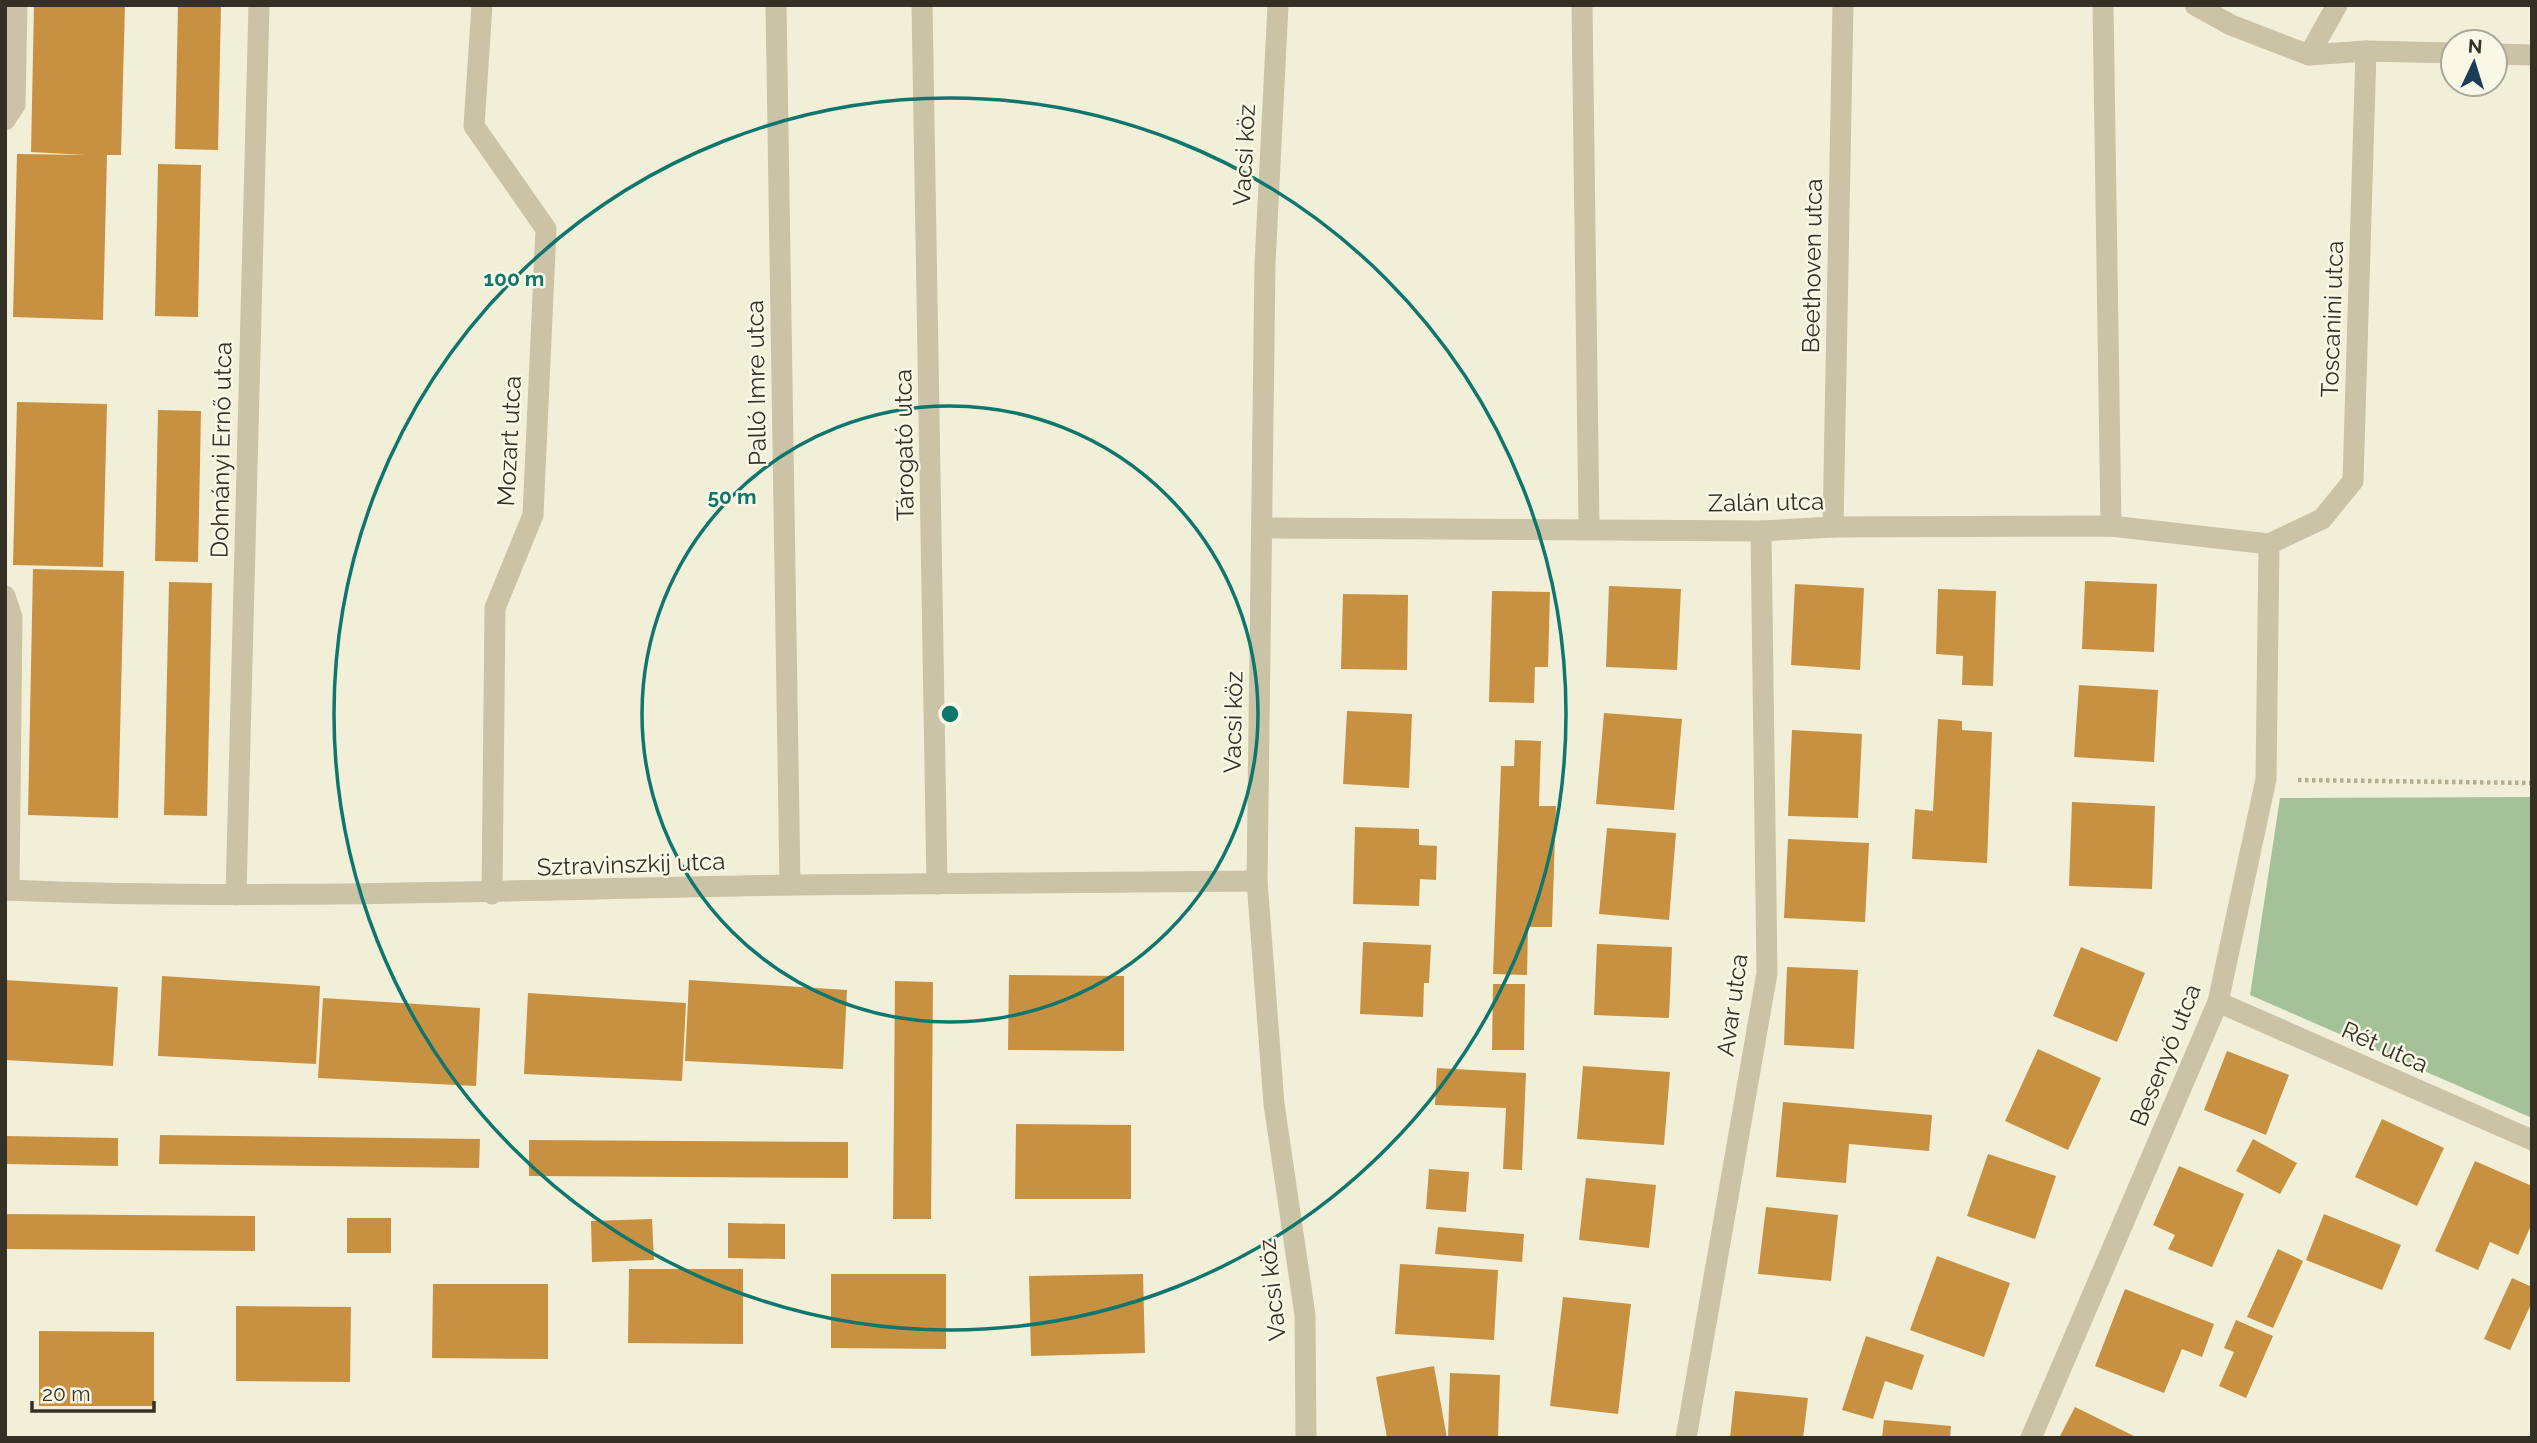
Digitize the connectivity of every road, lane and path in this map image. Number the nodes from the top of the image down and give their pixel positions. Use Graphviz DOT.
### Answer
graph roads {
  1 [pos="16,5"];
  2 [pos="258,5"];
  3 [pos="482,5"];
  4 [pos="776,5"];
  5 [pos="922,5"];
  6 [pos="1278,5"];
  7 [pos="1582,5"];
  8 [pos="1843,5"];
  9 [pos="2104,5"];
  10 [pos="2195,5"];
  11 [pos="2337,5"];
  12 [pos="2365,51"];
  13 [pos="2439,53"];
  14 [pos="2509,54"];
  15 [pos="2309,55"];
  16 [pos="2532,55"];
  17 [pos="5,120"];
  18 [pos="1833,527"];
  19 [pos="2111,527"];
  20 [pos="1263,528"];
  21 [pos="1589,528"];
  22 [pos="1760,531"];
  23 [pos="2269,544"];
  24 [pos="5,596"];
  25 [pos="2266,779"];
  26 [pos="2532,783"];
  27 [pos="1257,881"];
  28 [pos="937,884"];
  29 [pos="790,885"];
  30 [pos="7,890"];
  31 [pos="492,894"];
  32 [pos="236,895"];
  33 [pos="2218,1002"];
  34 [pos="2532,1140"];
  35 [pos="1306,1438"];
  36 [pos="1686,1438"];
  37 [pos="2031,1438"];
  1 -- 17 [label="street"];
  2 -- 32 [label="street, Dohnányi Ernő utca"];
  3 -- 31 [label="street, Mozart utca"];
  4 -- 29 [label="street, Palló Imre utca"];
  5 -- 28 [label="street, Tárogató utca"];
  6 -- 20 [label="street, Vacsi köz"];
  7 -- 21 [label="street"];
  8 -- 18 [label="street, Beethoven utca"];
  9 -- 19 [label="street"];
  10 -- 15 [label="street"];
  11 -- 15 [label="street"];
  12 -- 13 [label="street"];
  12 -- 15 [label="street"];
  12 -- 23 [label="street, Toscanini utca"];
  14 -- 16 [label="street"];
  18 -- 19 [label="street, Zalán utca"];
  18 -- 22 [label="street, Zalán utca"];
  19 -- 23 [label="street, Zalán utca"];
  20 -- 21 [label="street, Zalán utca"];
  20 -- 27 [label="street, Vacsi köz"];
  21 -- 22 [label="street, Zalán utca"];
  22 -- 36 [label="street, Avar utca"];
  23 -- 25 [label="street, Besenyő utca"];
  24 -- 30 [label="street"];
  25 -- 26 [label="path"];
  25 -- 33 [label="street, Besenyő utca"];
  27 -- 28 [label="street, Sztravinszkij utca"];
  27 -- 35 [label="street, Vacsi köz"];
  28 -- 29 [label="street, Sztravinszkij utca"];
  29 -- 31 [label="street, Sztravinszkij utca"];
  30 -- 32 [label="street, Sztravinszkij utca"];
  31 -- 32 [label="street, Sztravinszkij utca"];
  33 -- 34 [label="street, Rét utca"];
  33 -- 37 [label="street, Besenyő utca"];
}
